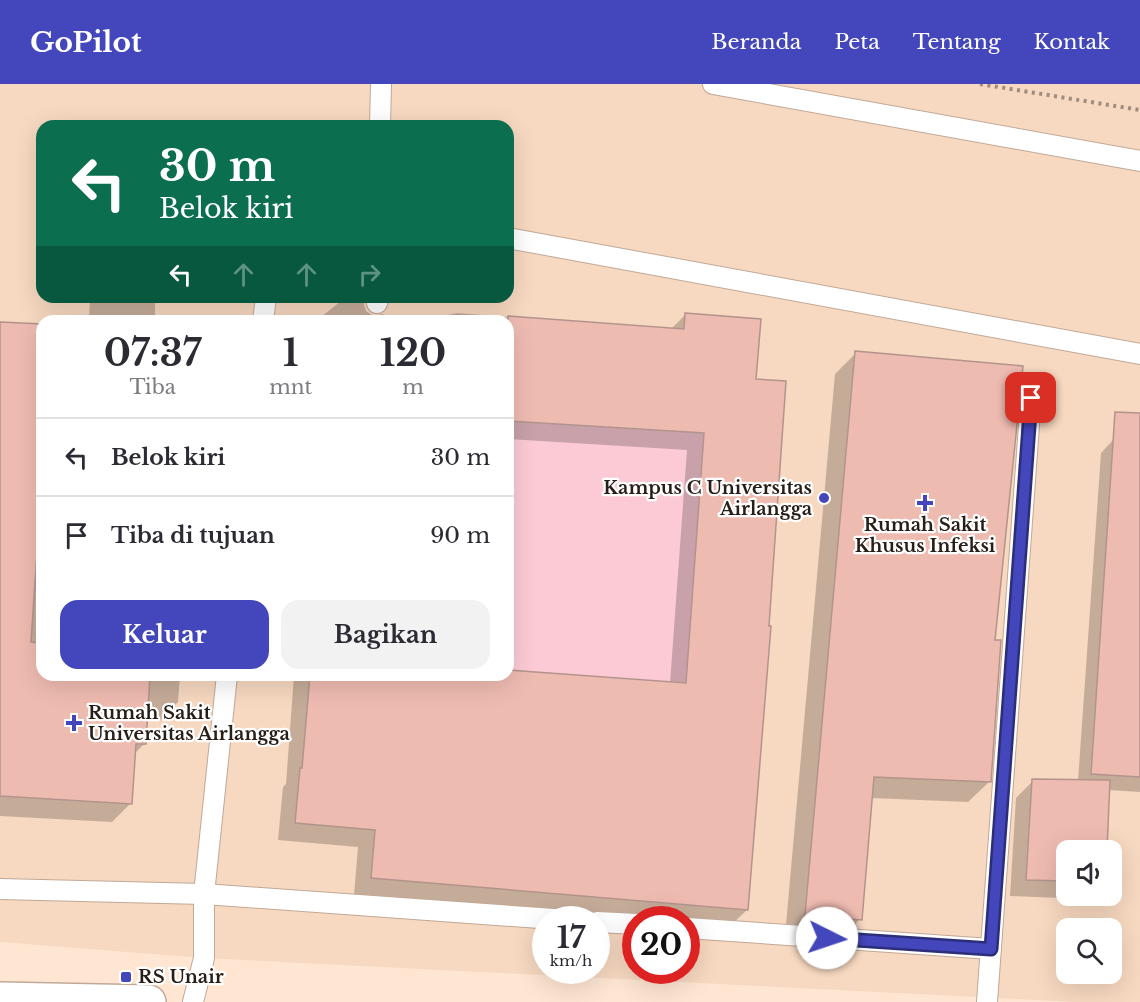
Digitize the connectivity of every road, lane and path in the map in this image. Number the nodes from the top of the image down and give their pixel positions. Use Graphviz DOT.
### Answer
graph roads {
  1 [pos="381,84"];
  2 [pos="713,84"];
  3 [pos="980,84"];
  4 [pos="1140,110"];
  5 [pos="380,120"];
  6 [pos="1140,161"];
  7 [pos="514,239"];
  8 [pos="1140,354"];
  9 [pos="1031,398"];
  10 [pos="226,681"];
  11 [pos="0,889"];
  12 [pos="204,894"];
  13 [pos="532,917"];
  14 [pos="700,929"];
  15 [pos="991,949"];
  16 [pos="0,999"];
  17 [pos="149,1002"];
  18 [pos="193,1002"];
  19 [pos="987,1002"];
  1 -- 5 [label="lane"];
  2 -- 6 [label="lane"];
  3 -- 4 [label="path"];
  7 -- 8 [label="lane"];
  9 -- 15 [label="lane"];
  10 -- 12 [label="lane"];
  11 -- 12 [label="lane"];
  12 -- 13 [label="lane"];
  12 -- 18 [label="lane"];
  14 -- 15 [label="lane"];
  15 -- 19 [label="lane"];
  16 -- 17 [label="street"];
}
